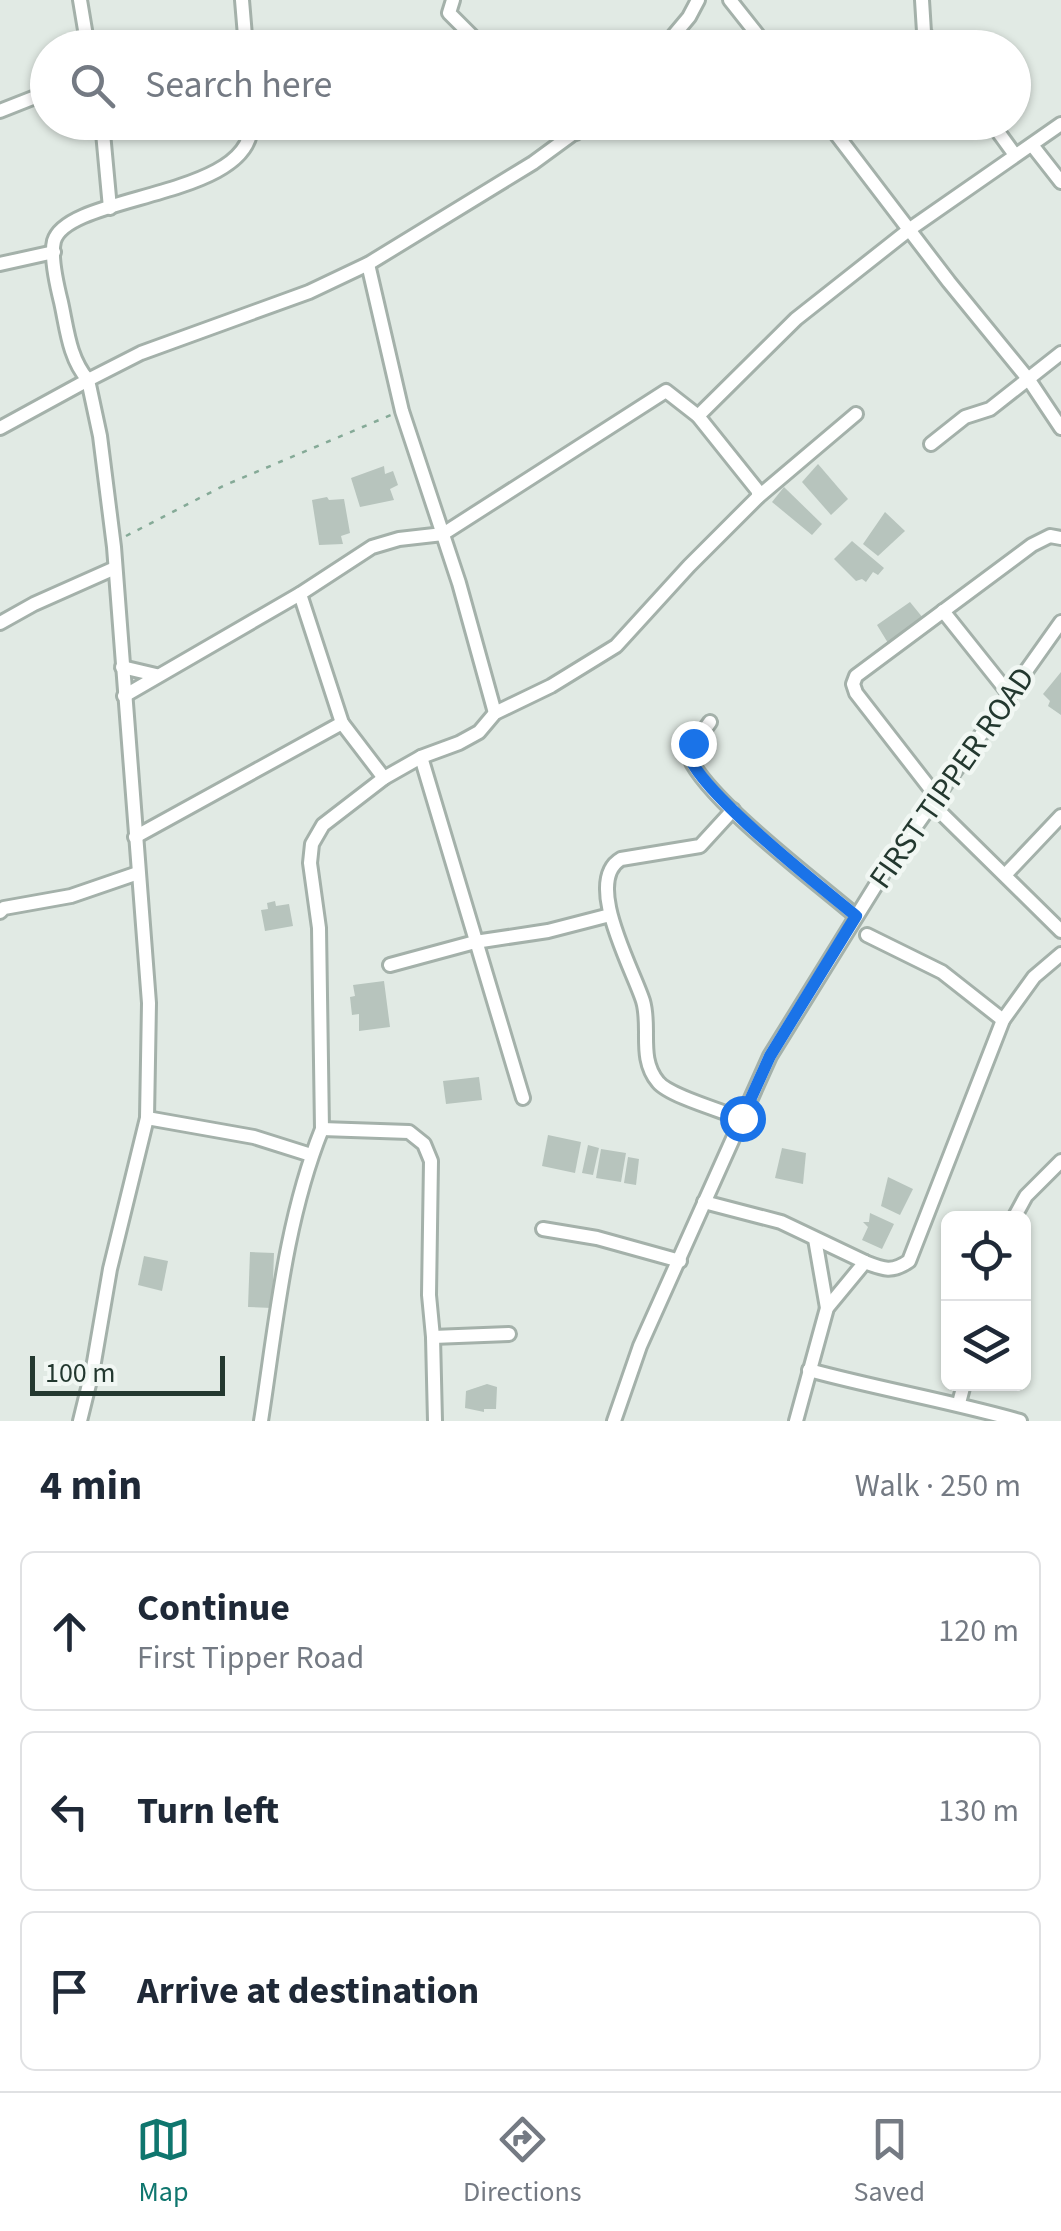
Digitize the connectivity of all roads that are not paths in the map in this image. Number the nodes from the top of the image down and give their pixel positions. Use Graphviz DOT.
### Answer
graph roads {
  1 [pos="80,0"];
  2 [pos="242,0"];
  3 [pos="453,0"];
  4 [pos="698,0"];
  5 [pos="730,0"];
  6 [pos="922,0"];
  7 [pos="85,30"];
  8 [pos="244,30"];
  9 [pos="465,30"];
  10 [pos="678,30"];
  11 [pos="754,30"];
  12 [pos="924,30"];
  13 [pos="30,99"];
  14 [pos="0,110"];
  15 [pos="1061,124"];
  16 [pos="104,140"];
  17 [pos="251,140"];
  18 [pos="565,140"];
  19 [pos="841,140"];
  20 [pos="1004,140"];
  21 [pos="1032,145"];
  22 [pos="1014,155"];
  23 [pos="1061,182"];
  24 [pos="110,208"];
  25 [pos="910,229"];
  26 [pos="54,252"];
  27 [pos="0,264"];
  28 [pos="368,264"];
  29 [pos="1061,353"];
  30 [pos="88,380"];
  31 [pos="1029,380"];
  32 [pos="856,414"];
  33 [pos="698,416"];
  34 [pos="0,428"];
  35 [pos="1061,428"];
  36 [pos="931,444"];
  37 [pos="758,496"];
  38 [pos="443,534"];
  39 [pos="1061,538"];
  40 [pos="115,568"];
  41 [pos="300,594"];
  42 [pos="943,611"];
  43 [pos="1061,622"];
  44 [pos="0,623"];
  45 [pos="122,666"];
  46 [pos="156,675"];
  47 [pos="1010,695"];
  48 [pos="124,696"];
  49 [pos="494,714"];
  50 [pos="710,722"];
  51 [pos="342,723"];
  52 [pos="421,757"];
  53 [pos="384,778"];
  54 [pos="934,799"];
  55 [pos="733,810"];
  56 [pos="1061,816"];
  57 [pos="136,837"];
  58 [pos="138,873"];
  59 [pos="1006,874"];
  60 [pos="1,909"];
  61 [pos="610,916"];
  62 [pos="856,916"];
  63 [pos="1061,931"];
  64 [pos="867,935"];
  65 [pos="475,942"];
  66 [pos="1061,954"];
  67 [pos="390,966"];
  68 [pos="1003,1020"];
  69 [pos="524,1098"];
  70 [pos="147,1118"];
  71 [pos="742,1118"];
  72 [pos="322,1130"];
  73 [pos="312,1156"];
  74 [pos="1061,1160"];
  75 [pos="704,1202"];
  76 [pos="1018,1211"];
  77 [pos="543,1229"];
  78 [pos="816,1238"];
  79 [pos="680,1260"];
  80 [pos="865,1262"];
  81 [pos="828,1308"];
  82 [pos="509,1334"];
  83 [pos="434,1337"];
  84 [pos="809,1370"];
  85 [pos="962,1391"];
  86 [pos="959,1403"];
  87 [pos="80,1421"];
  88 [pos="262,1421"];
  89 [pos="435,1421"];
  90 [pos="614,1421"];
  91 [pos="796,1421"];
  92 [pos="1020,1421"];
  1 -- 7 [label="street"];
  2 -- 8 [label="street"];
  3 -- 9 [label="street"];
  4 -- 10 [label="street"];
  5 -- 11 [label="street"];
  6 -- 12 [label="street"];
  13 -- 14 [label="street"];
  15 -- 21 [label="street"];
  16 -- 24 [label="street"];
  17 -- 24 [label="street"];
  18 -- 28 [label="street"];
  19 -- 25 [label="street"];
  20 -- 22 [label="street"];
  21 -- 22 [label="street"];
  21 -- 23 [label="street"];
  22 -- 25 [label="street"];
  24 -- 26 [label="street"];
  25 -- 31 [label="street"];
  25 -- 33 [label="street"];
  26 -- 27 [label="street"];
  26 -- 30 [label="street"];
  28 -- 30 [label="street"];
  28 -- 38 [label="street"];
  29 -- 31 [label="street"];
  30 -- 34 [label="street"];
  30 -- 40 [label="street"];
  31 -- 35 [label="street"];
  31 -- 36 [label="street"];
  32 -- 37 [label="street"];
  33 -- 37 [label="street"];
  33 -- 38 [label="street"];
  37 -- 49 [label="street"];
  38 -- 41 [label="street"];
  38 -- 49 [label="street"];
  39 -- 42 [label="street"];
  40 -- 44 [label="street"];
  40 -- 45 [label="street"];
  41 -- 46 [label="street"];
  41 -- 51 [label="street"];
  42 -- 47 [label="street"];
  42 -- 54 [label="street"];
  43 -- 47 [label="street, FIRST TIPPER ROAD"];
  45 -- 46 [label="street"];
  45 -- 48 [label="street"];
  46 -- 48 [label="street"];
  47 -- 54 [label="street, FIRST TIPPER ROAD"];
  48 -- 57 [label="street"];
  49 -- 52 [label="street"];
  50 -- 55 [label="street"];
  51 -- 53 [label="street"];
  51 -- 57 [label="street"];
  52 -- 53 [label="street"];
  52 -- 65 [label="street"];
  53 -- 72 [label="street"];
  54 -- 59 [label="street"];
  54 -- 62 [label="street, FIRST TIPPER ROAD"];
  55 -- 61 [label="street"];
  55 -- 62 [label="street"];
  56 -- 59 [label="street"];
  57 -- 58 [label="street"];
  58 -- 60 [label="street"];
  58 -- 70 [label="street"];
  59 -- 63 [label="street"];
  61 -- 65 [label="street"];
  61 -- 71 [label="street"];
  62 -- 71 [label="street, FIRST TIPPER ROAD"];
  64 -- 68 [label="street"];
  65 -- 67 [label="street"];
  65 -- 69 [label="street"];
  66 -- 68 [label="street"];
  68 -- 80 [label="street"];
  70 -- 73 [label="street"];
  70 -- 87 [label="street"];
  71 -- 75 [label="street, FIRST TIPPER ROAD"];
  72 -- 73 [label="street"];
  72 -- 83 [label="street"];
  73 -- 88 [label="street"];
  74 -- 76 [label="street"];
  75 -- 78 [label="street"];
  75 -- 79 [label="street, FIRST TIPPER ROAD"];
  77 -- 79 [label="street"];
  78 -- 80 [label="street"];
  78 -- 81 [label="street"];
  79 -- 90 [label="street, FIRST TIPPER ROAD"];
  80 -- 81 [label="street"];
  81 -- 84 [label="street"];
  82 -- 83 [label="street"];
  83 -- 89 [label="street"];
  84 -- 86 [label="street"];
  84 -- 91 [label="street"];
  85 -- 86 [label="street"];
  86 -- 92 [label="street"];
}
